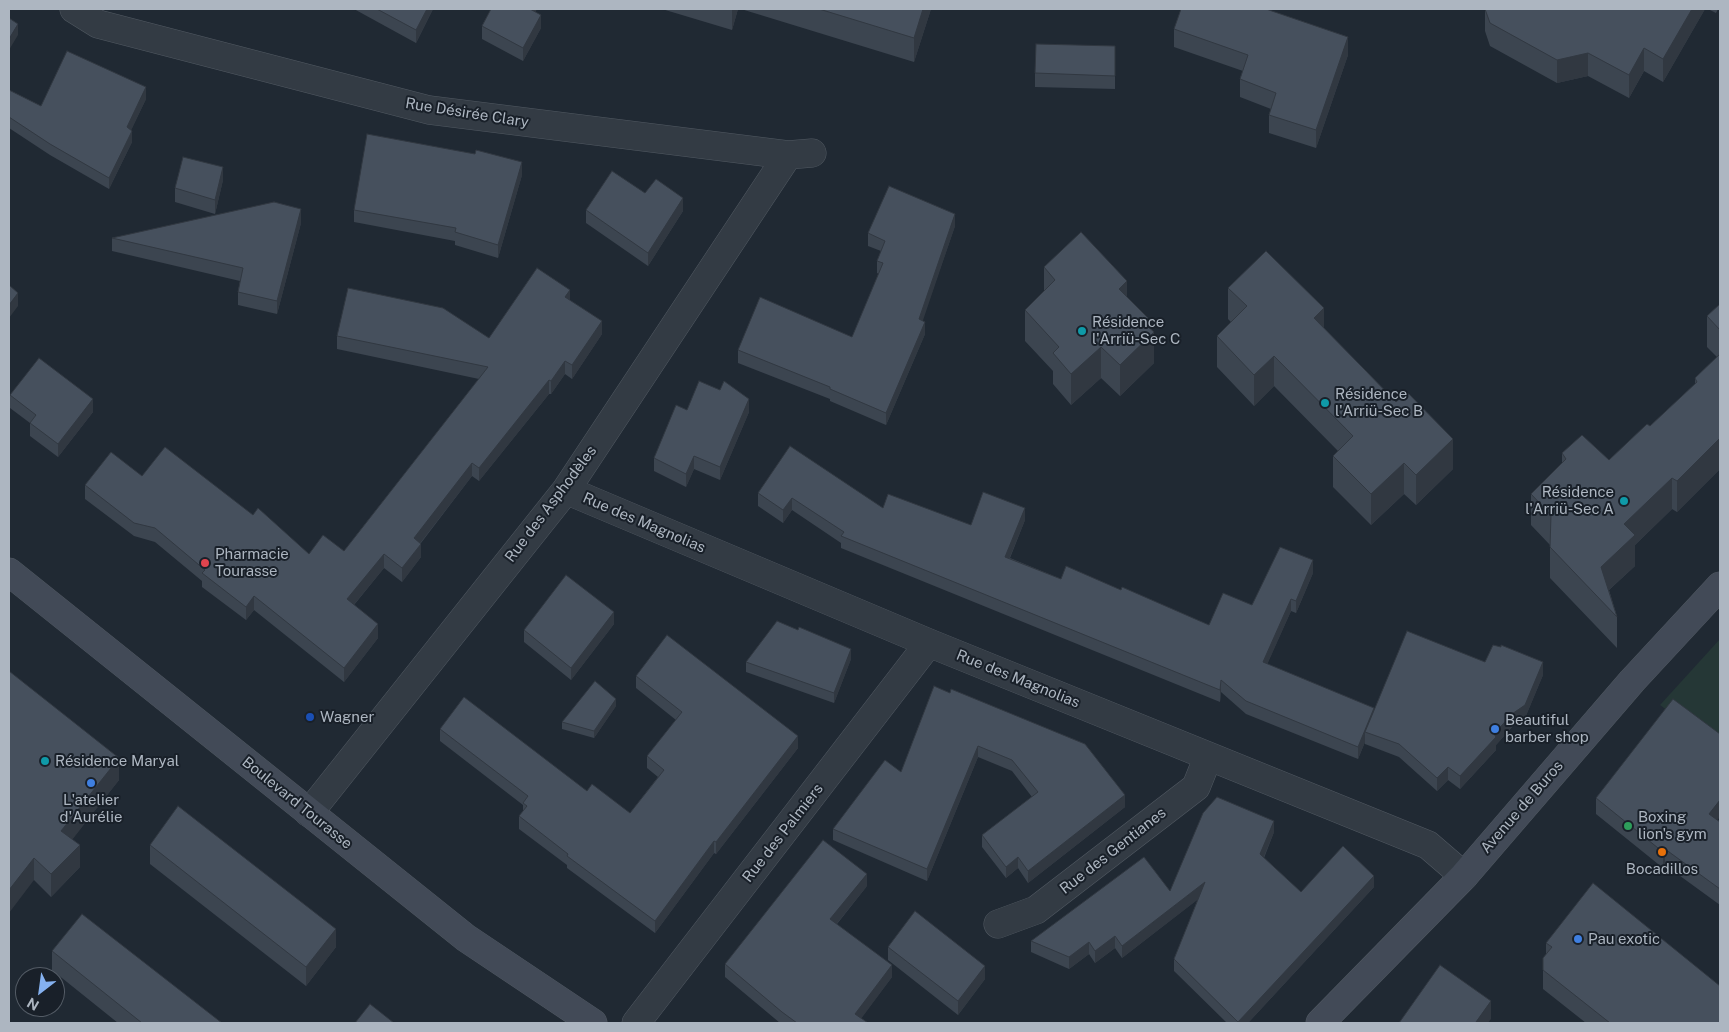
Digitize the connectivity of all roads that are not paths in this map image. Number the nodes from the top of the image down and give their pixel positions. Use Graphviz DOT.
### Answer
graph roads {
  1 [pos="74,9"];
  2 [pos="800,154"];
  3 [pos="566,490"];
  4 [pos="9,572"];
  5 [pos="1720,586"];
  6 [pos="929,643"];
  7 [pos="1208,757"];
  8 [pos="309,813"];
  9 [pos="1464,876"];
  10 [pos="998,924"];
  11 [pos="593,1023"];
  12 [pos="636,1023"];
  13 [pos="1320,1023"];
  1 -- 2 [label="street, Rue Désirée Clary"];
  2 -- 3 [label="street, Rue des Asphodèles"];
  3 -- 6 [label="street, Rue des Magnolias"];
  3 -- 8 [label="street, Rue des Asphodèles"];
  4 -- 8 [label="main road, Boulevard Tourasse"];
  5 -- 9 [label="main road, Avenue de Buros"];
  6 -- 7 [label="street, Rue des Magnolias"];
  6 -- 12 [label="street, Rue des Palmiers"];
  7 -- 9 [label="street, Rue des Magnolias"];
  7 -- 10 [label="street, Rue des Gentianes"];
  8 -- 11 [label="main road, Boulevard Tourasse"];
  9 -- 13 [label="main road, Avenue de Buros"];
}
